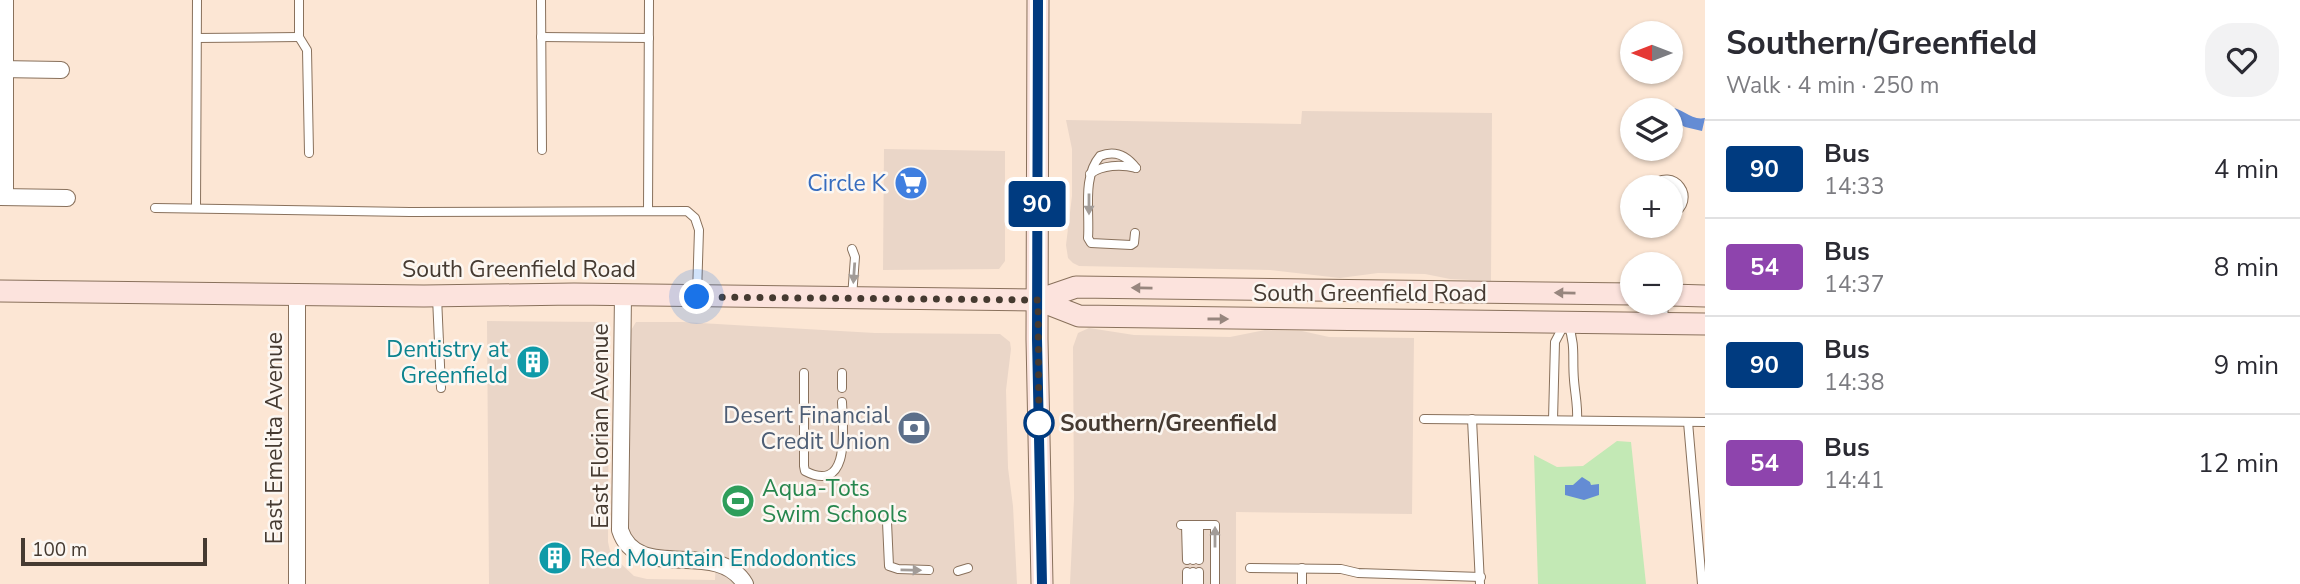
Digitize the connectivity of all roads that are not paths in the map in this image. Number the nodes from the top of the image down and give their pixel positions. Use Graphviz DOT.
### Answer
graph roads {
  1 [pos="5,0"];
  2 [pos="197,0"];
  3 [pos="299,0"];
  4 [pos="541,0"];
  5 [pos="649,0"];
  6 [pos="1038,0"];
  7 [pos="299,37"];
  8 [pos="541,37"];
  9 [pos="197,38"];
  10 [pos="649,38"];
  11 [pos="3,69"];
  12 [pos="61,70"];
  13 [pos="542,150"];
  14 [pos="309,153"];
  15 [pos="1090,174"];
  16 [pos="3,197"];
  17 [pos="67,198"];
  18 [pos="155,208"];
  19 [pos="197,208"];
  20 [pos="648,211"];
  21 [pos="1135,233"];
  22 [pos="852,249"];
  23 [pos="1367,290"];
  24 [pos="0,291"];
  25 [pos="1525,292"];
  26 [pos="297,293"];
  27 [pos="1620,294"];
  28 [pos="437,295"];
  29 [pos="623,295"];
  30 [pos="1683,295"];
  31 [pos="1705,296"];
  32 [pos="697,297"];
  33 [pos="852,297"];
  34 [pos="1038,300"];
  35 [pos="1639,315"];
  36 [pos="1671,315"];
  37 [pos="1250,319"];
  38 [pos="1383,320"];
  39 [pos="1567,321"];
  40 [pos="1705,324"];
  41 [pos="804,373"];
  42 [pos="842,373"];
  43 [pos="441,388"];
  44 [pos="842,388"];
  45 [pos="842,402"];
  46 [pos="1424,419"];
  47 [pos="1472,419"];
  48 [pos="1553,420"];
  49 [pos="1577,420"];
  50 [pos="1688,422"];
  51 [pos="1705,422"];
  52 [pos="887,522"];
  53 [pos="1190,525"];
  54 [pos="968,568"];
  55 [pos="1250,568"];
  56 [pos="1302,568"];
  57 [pos="929,570"];
  58 [pos="958,571"];
  59 [pos="1193,572"];
  60 [pos="1480,580"];
  61 [pos="297,584"];
  62 [pos="745,584"];
  63 [pos="1042,584"];
  64 [pos="1187,584"];
  65 [pos="1194,584"];
  66 [pos="1199,584"];
  67 [pos="1216,584"];
  68 [pos="1302,584"];
  69 [pos="1702,584"];
  1 -- 11 [label="street"];
  2 -- 9 [label="lane"];
  3 -- 7 [label="lane"];
  4 -- 8 [label="lane"];
  5 -- 10 [label="lane"];
  6 -- 34 [label="main road"];
  7 -- 9 [label="lane"];
  7 -- 14 [label="lane"];
  8 -- 10 [label="lane"];
  8 -- 13 [label="lane"];
  9 -- 19 [label="lane"];
  10 -- 20 [label="lane"];
  11 -- 12 [label="street"];
  11 -- 16 [label="street"];
  15 -- 15 [label="lane"];
  15 -- 21 [label="lane, one-way"];
  16 -- 17 [label="street"];
  18 -- 19 [label="lane"];
  19 -- 20 [label="lane"];
  20 -- 32 [label="lane"];
  22 -- 33 [label="lane, one-way"];
  23 -- 25 [label="main road, South Greenfield Road"];
  23 -- 34 [label="main road, South Greenfield Road, one-way"];
  23 -- 37 [label="main road"];
  24 -- 26 [label="main road, South Greenfield Road"];
  27 -- 25 [label="main road, South Greenfield Road, one-way"];
  25 -- 38 [label="main road"];
  26 -- 28 [label="main road, South Greenfield Road"];
  26 -- 61 [label="street, East Emelita Avenue"];
  28 -- 29 [label="main road, South Greenfield Road"];
  28 -- 43 [label="lane"];
  29 -- 32 [label="main road, South Greenfield Road"];
  29 -- 62 [label="street, East Florian Avenue"];
  30 -- 31 [label="main road"];
  32 -- 33 [label="main road, South Greenfield Road"];
  33 -- 34 [label="main road, South Greenfield Road"];
  34 -- 37 [label="main road, South Greenfield Road, one-way"];
  34 -- 63 [label="main road"];
  35 -- 39 [label="main road, South Greenfield Road"];
  36 -- 40 [label="main road, South Greenfield Road"];
  37 -- 38 [label="main road, South Greenfield Road"];
  38 -- 39 [label="main road, South Greenfield Road"];
  39 -- 48 [label="lane"];
  39 -- 49 [label="lane"];
  41 -- 45 [label="lane"];
  42 -- 44 [label="lane"];
  46 -- 47 [label="lane"];
  47 -- 48 [label="lane"];
  47 -- 60 [label="lane"];
  48 -- 49 [label="lane"];
  49 -- 50 [label="lane"];
  50 -- 51 [label="lane"];
  50 -- 69 [label="lane"];
  52 -- 57 [label="lane, one-way"];
  53 -- 53 [label="lane"];
  67 -- 53 [label="lane, one-way"];
  54 -- 58 [label="lane"];
  55 -- 56 [label="lane"];
  56 -- 60 [label="lane"];
  56 -- 68 [label="lane"];
  59 -- 64 [label="lane"];
  59 -- 65 [label="lane"];
  59 -- 66 [label="lane"];
}
